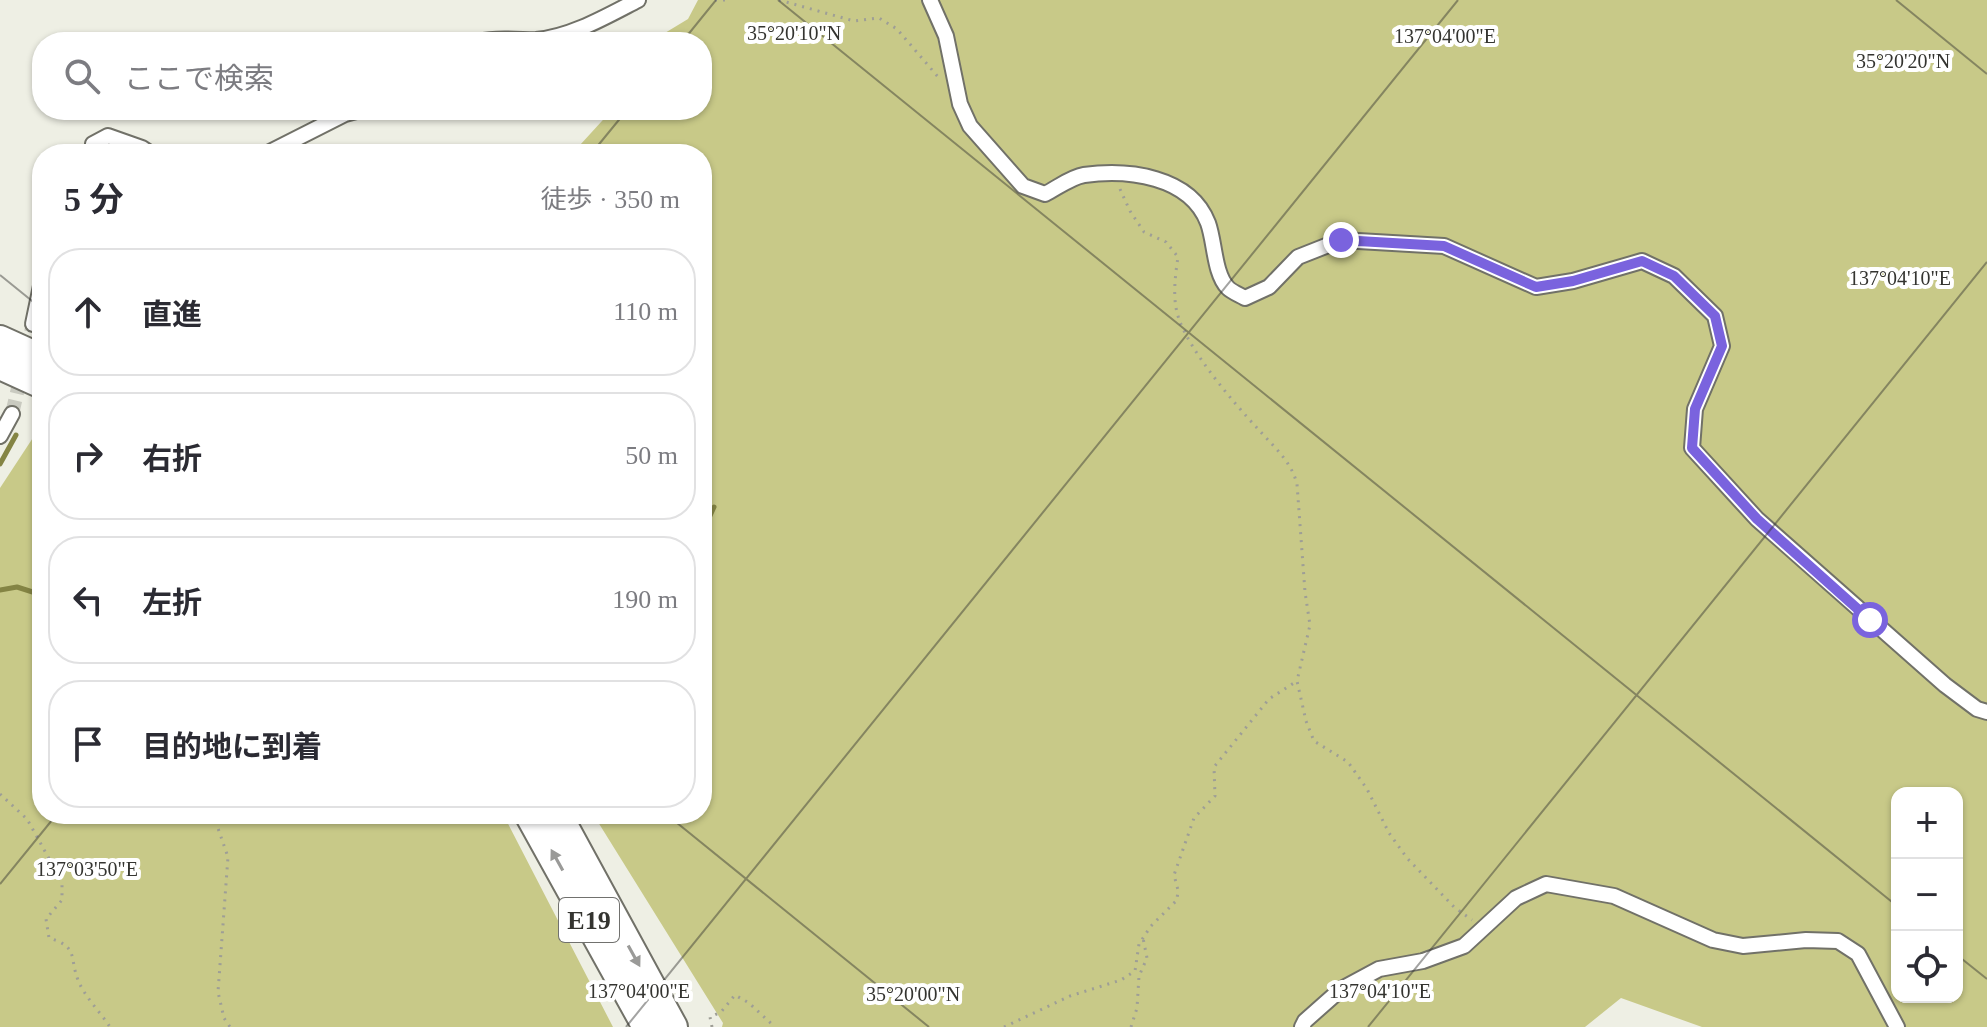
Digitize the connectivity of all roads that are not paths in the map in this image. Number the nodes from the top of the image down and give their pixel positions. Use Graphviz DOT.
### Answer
graph roads {
  1 [pos="638,0"];
  2 [pos="930,0"];
  3 [pos="567,32"];
  4 [pos="333,120"];
  5 [pos="93,144"];
  6 [pos="131,144"];
  7 [pos="286,144"];
  8 [pos="0,340"];
  9 [pos="32,354"];
  10 [pos="0,365"];
  11 [pos="32,379"];
  12 [pos="12,414"];
  13 [pos="0,436"];
  14 [pos="1987,712"];
  15 [pos="535,824"];
  16 [pos="562,824"];
  17 [pos="647,1027"];
  18 [pos="673,1027"];
  19 [pos="1302,1027"];
  20 [pos="1897,1027"];
  1 -- 3 [label="street"];
  2 -- 14 [label="street"];
  4 -- 7 [label="street"];
  5 -- 6 [label="street"];
  8 -- 9 [label="highway"];
  10 -- 11 [label="highway"];
  12 -- 13 [label="street"];
  17 -- 15 [label="highway, E19, one-way"];
  16 -- 18 [label="highway, E19, one-way"];
  19 -- 20 [label="street"];
}
